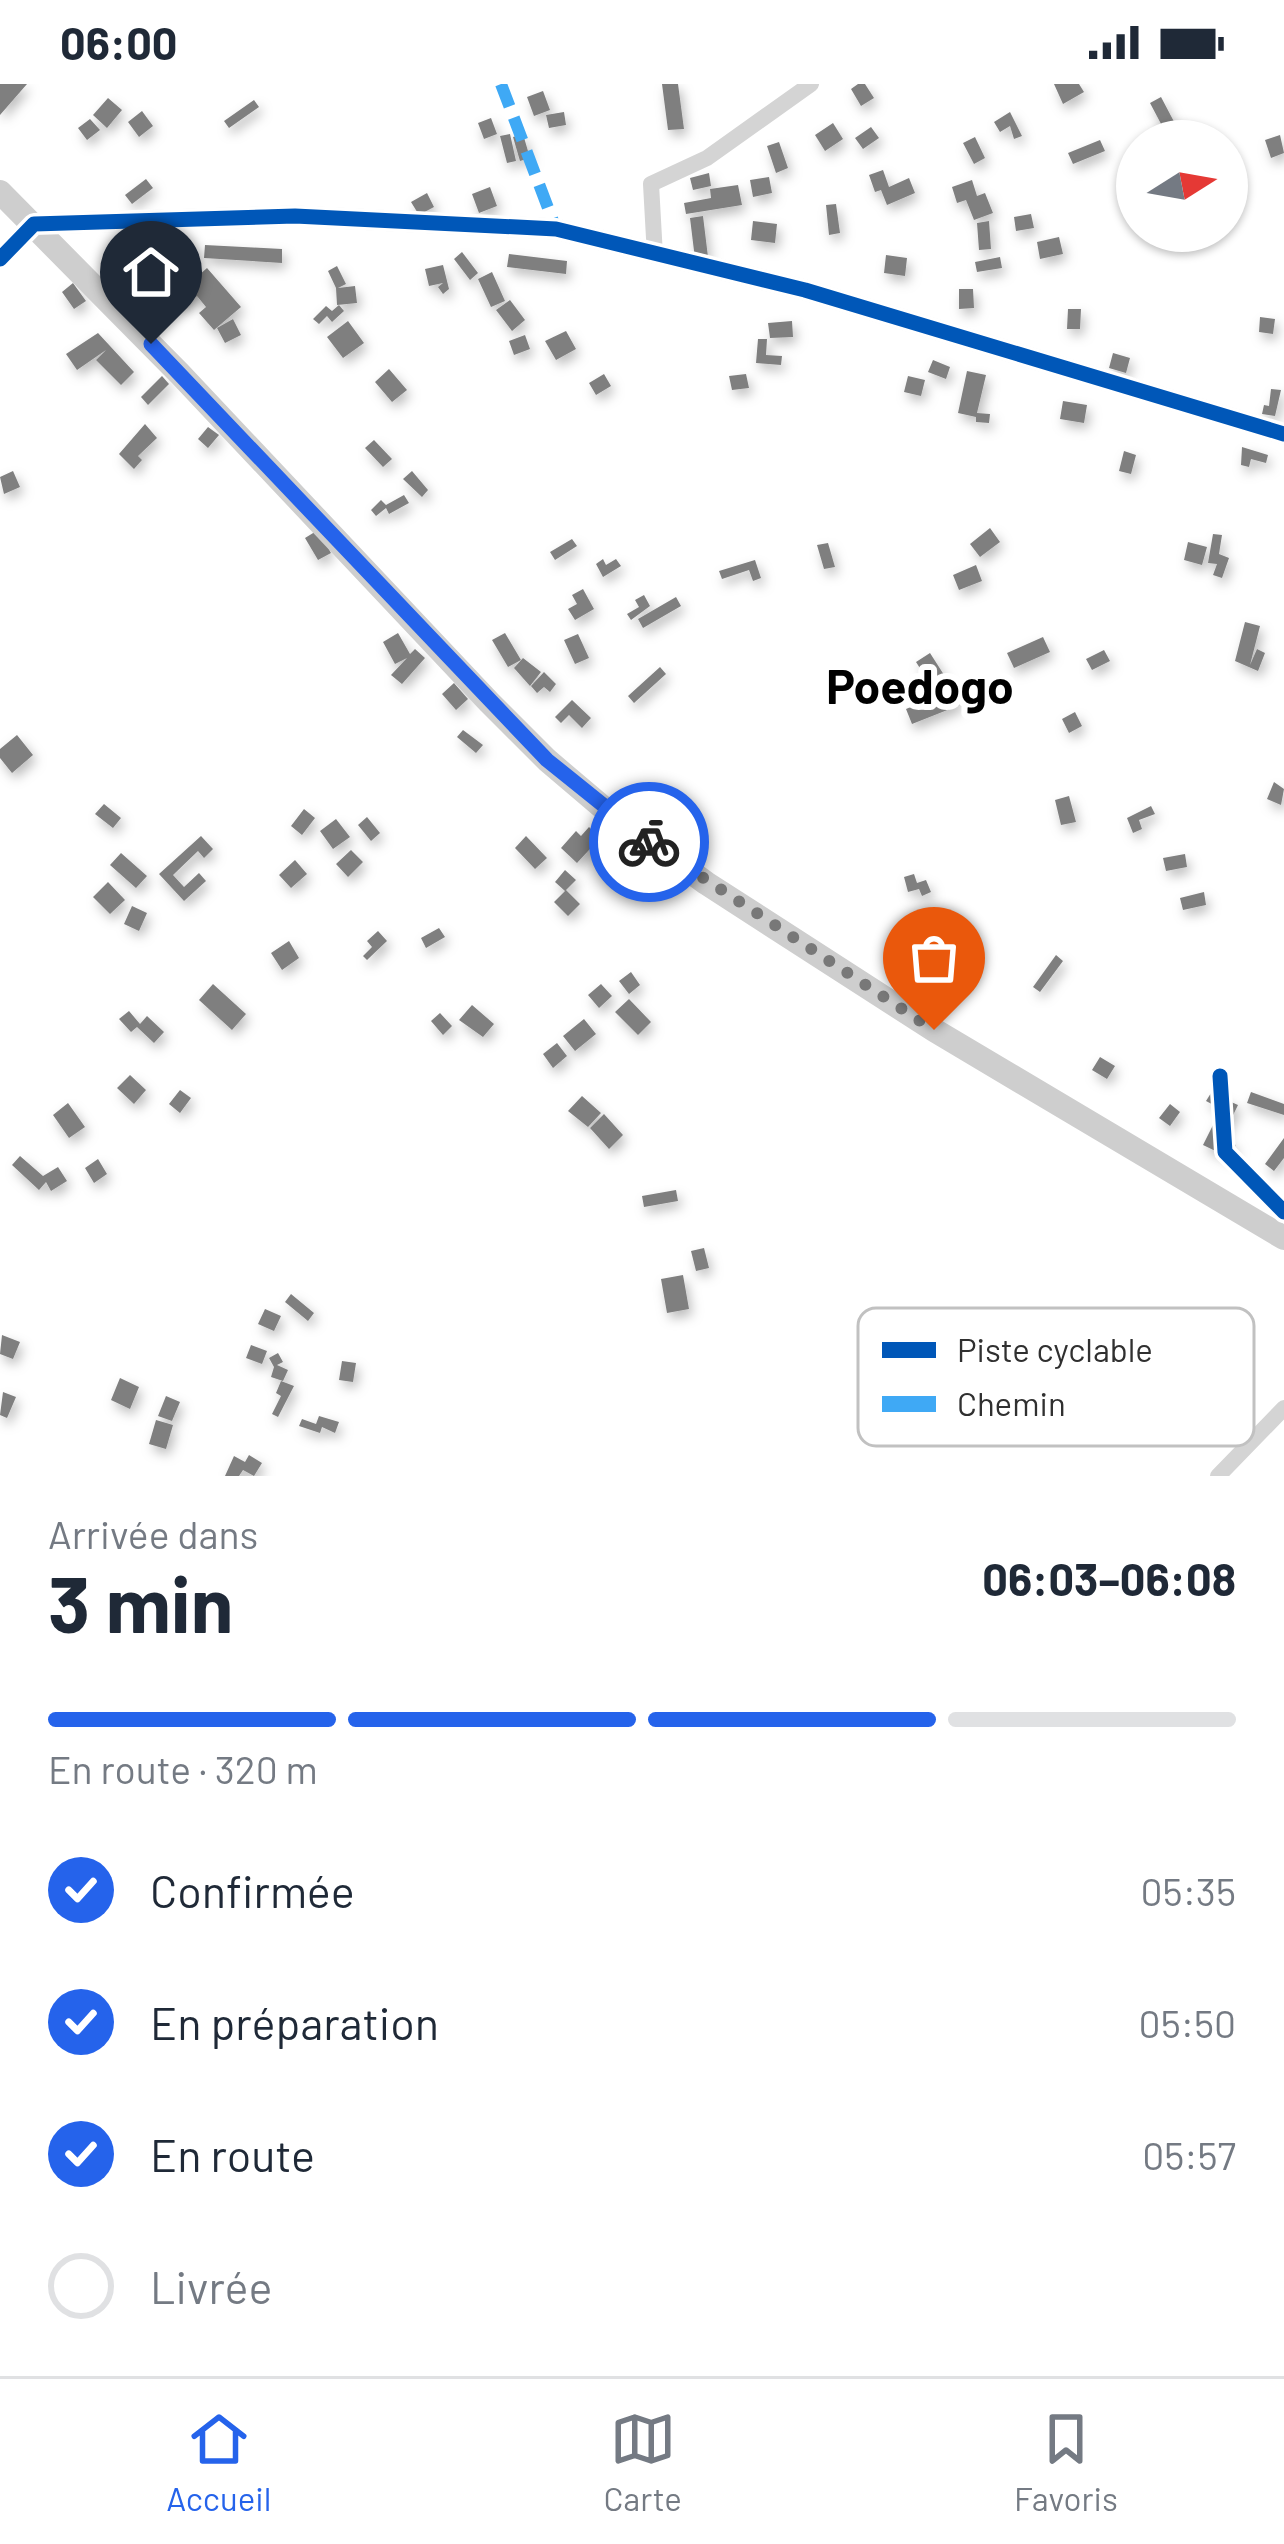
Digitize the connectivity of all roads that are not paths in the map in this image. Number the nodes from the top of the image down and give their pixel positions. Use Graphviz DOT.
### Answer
graph roads {
  1 [pos="811,84"];
  2 [pos="0,192"];
  3 [pos="34,224"];
  4 [pos="655,256"];
  5 [pos="0,259"];
  6 [pos="1284,434"];
  7 [pos="1220,1076"];
  8 [pos="1284,1212"];
  9 [pos="1284,1238"];
  10 [pos="1284,1408"];
  11 [pos="1254,1439"];
  12 [pos="1247,1446"];
  13 [pos="1218,1476"];
  1 -- 4 [label="street"];
  2 -- 3 [label="main road"];
  3 -- 4 [label="street"];
  3 -- 5 [label="street"];
  3 -- 9 [label="main road"];
  4 -- 6 [label="street"];
  7 -- 8 [label="street"];
  10 -- 11 [label="street"];
  12 -- 13 [label="street"];
}
